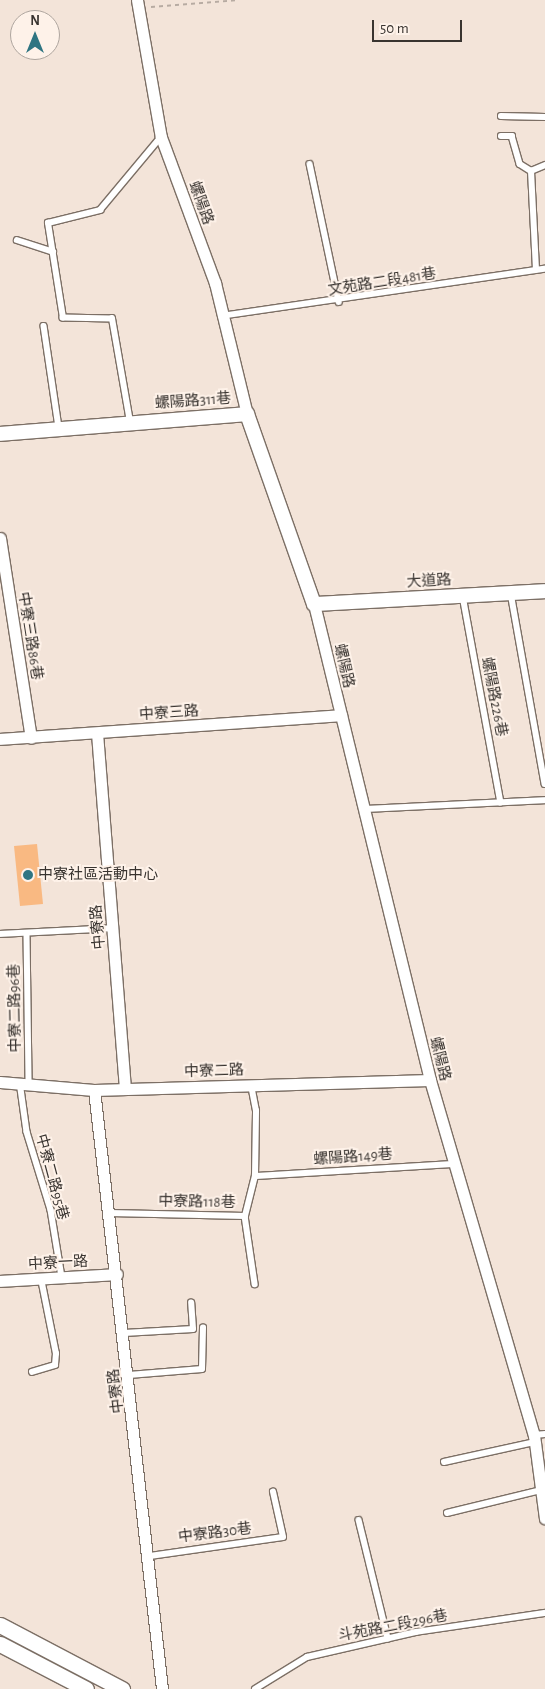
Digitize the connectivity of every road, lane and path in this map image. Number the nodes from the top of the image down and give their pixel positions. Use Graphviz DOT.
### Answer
graph roads {
  1 [pos="239,0"];
  2 [pos="138,4"];
  3 [pos="501,116"];
  4 [pos="545,117"];
  5 [pos="501,136"];
  6 [pos="161,137"];
  7 [pos="310,164"];
  8 [pos="545,165"];
  9 [pos="531,171"];
  10 [pos="17,240"];
  11 [pos="52,252"];
  12 [pos="545,269"];
  13 [pos="536,270"];
  14 [pos="339,302"];
  15 [pos="221,316"];
  16 [pos="44,326"];
  17 [pos="247,414"];
  18 [pos="130,422"];
  19 [pos="59,429"];
  20 [pos="0,434"];
  21 [pos="0,538"];
  22 [pos="545,591"];
  23 [pos="511,593"];
  24 [pos="463,596"];
  25 [pos="314,604"];
  26 [pos="341,716"];
  27 [pos="97,733"];
  28 [pos="31,738"];
  29 [pos="0,739"];
  30 [pos="545,784"];
  31 [pos="545,800"];
  32 [pos="501,803"];
  33 [pos="363,809"];
  34 [pos="113,928"];
  35 [pos="0,934"];
  36 [pos="27,934"];
  37 [pos="430,1080"];
  38 [pos="0,1082"];
  39 [pos="24,1082"];
  40 [pos="250,1085"];
  41 [pos="125,1089"];
  42 [pos="94,1090"];
  43 [pos="454,1164"];
  44 [pos="255,1176"];
  45 [pos="110,1213"];
  46 [pos="245,1216"];
  47 [pos="118,1274"];
  48 [pos="62,1277"];
  49 [pos="40,1279"];
  50 [pos="0,1281"];
  51 [pos="255,1284"];
  52 [pos="191,1303"];
  53 [pos="203,1328"];
  54 [pos="124,1333"];
  55 [pos="32,1372"];
  56 [pos="129,1375"];
  57 [pos="538,1437"];
  58 [pos="444,1462"];
  59 [pos="541,1490"];
  60 [pos="274,1492"];
  61 [pos="447,1513"];
  62 [pos="545,1518"];
  63 [pos="360,1520"];
  64 [pos="150,1556"];
  65 [pos="545,1613"];
  66 [pos="0,1626"];
  67 [pos="388,1638"];
  68 [pos="0,1644"];
  69 [pos="86,1689"];
  70 [pos="122,1689"];
  71 [pos="162,1689"];
  72 [pos="255,1689"];
  1 -- 2 [label="path"];
  2 -- 6 [label="street, 螺陽路"];
  3 -- 4 [label="lane"];
  5 -- 9 [label="lane"];
  6 -- 11 [label="lane"];
  6 -- 15 [label="street, 螺陽路"];
  7 -- 14 [label="lane"];
  8 -- 9 [label="lane"];
  9 -- 13 [label="lane"];
  10 -- 11 [label="lane"];
  11 -- 18 [label="lane"];
  12 -- 13 [label="lane, 文苑路二段481巷"];
  13 -- 14 [label="lane, 文苑路二段481巷"];
  14 -- 15 [label="lane, 文苑路二段481巷"];
  15 -- 17 [label="street, 螺陽路"];
  16 -- 19 [label="lane"];
  17 -- 18 [label="street, 螺陽路311巷"];
  17 -- 25 [label="street, 螺陽路311巷"];
  18 -- 19 [label="street, 螺陽路311巷"];
  19 -- 20 [label="street, 螺陽路311巷"];
  21 -- 28 [label="street, 中寮三路86巷"];
  22 -- 23 [label="street, 大道路"];
  23 -- 24 [label="street, 大道路"];
  23 -- 30 [label="lane"];
  24 -- 25 [label="street, 大道路"];
  24 -- 32 [label="lane, 螺陽路226巷"];
  25 -- 26 [label="street, 螺陽路"];
  26 -- 27 [label="street, 中寮三路"];
  26 -- 33 [label="street, 螺陽路"];
  27 -- 28 [label="street, 中寮三路"];
  27 -- 34 [label="street, 中寮路"];
  28 -- 29 [label="street, 中寮三路"];
  31 -- 32 [label="lane"];
  32 -- 33 [label="lane"];
  33 -- 37 [label="street, 螺陽路"];
  34 -- 36 [label="lane"];
  34 -- 41 [label="street, 中寮路"];
  35 -- 36 [label="lane"];
  36 -- 39 [label="lane, 中寮二路96巷"];
  37 -- 40 [label="street, 中寮二路"];
  37 -- 43 [label="street, 螺陽路"];
  38 -- 39 [label="street, 中寮二路"];
  39 -- 42 [label="street, 中寮二路"];
  39 -- 48 [label="lane, 中寮二路95巷"];
  40 -- 41 [label="street, 中寮二路"];
  40 -- 44 [label="lane"];
  41 -- 42 [label="street, 中寮二路"];
  42 -- 45 [label="street, 中寮路"];
  43 -- 44 [label="lane, 螺陽路149巷"];
  43 -- 57 [label="street, 螺陽路"];
  44 -- 46 [label="lane"];
  45 -- 46 [label="lane, 中寮路118巷"];
  45 -- 47 [label="street, 中寮路"];
  46 -- 51 [label="lane, 中寮路118巷"];
  47 -- 48 [label="street, 中寮一路"];
  47 -- 54 [label="street, 中寮路"];
  48 -- 49 [label="street, 中寮一路"];
  49 -- 50 [label="street, 中寮一路"];
  49 -- 55 [label="lane"];
  52 -- 54 [label="lane"];
  53 -- 56 [label="lane"];
  54 -- 56 [label="street, 中寮路"];
  56 -- 64 [label="street, 中寮路"];
  57 -- 58 [label="lane"];
  57 -- 59 [label="street, 螺陽路"];
  59 -- 61 [label="lane"];
  59 -- 62 [label="street, 螺陽路"];
  60 -- 64 [label="lane, 中寮路30巷"];
  63 -- 67 [label="lane"];
  64 -- 71 [label="street, 中寮路"];
  65 -- 67 [label="lane, 斗苑路二段296巷"];
  66 -- 70 [label="main road"];
  67 -- 72 [label="lane, 斗苑路二段296巷"];
  68 -- 69 [label="main road"];
}
